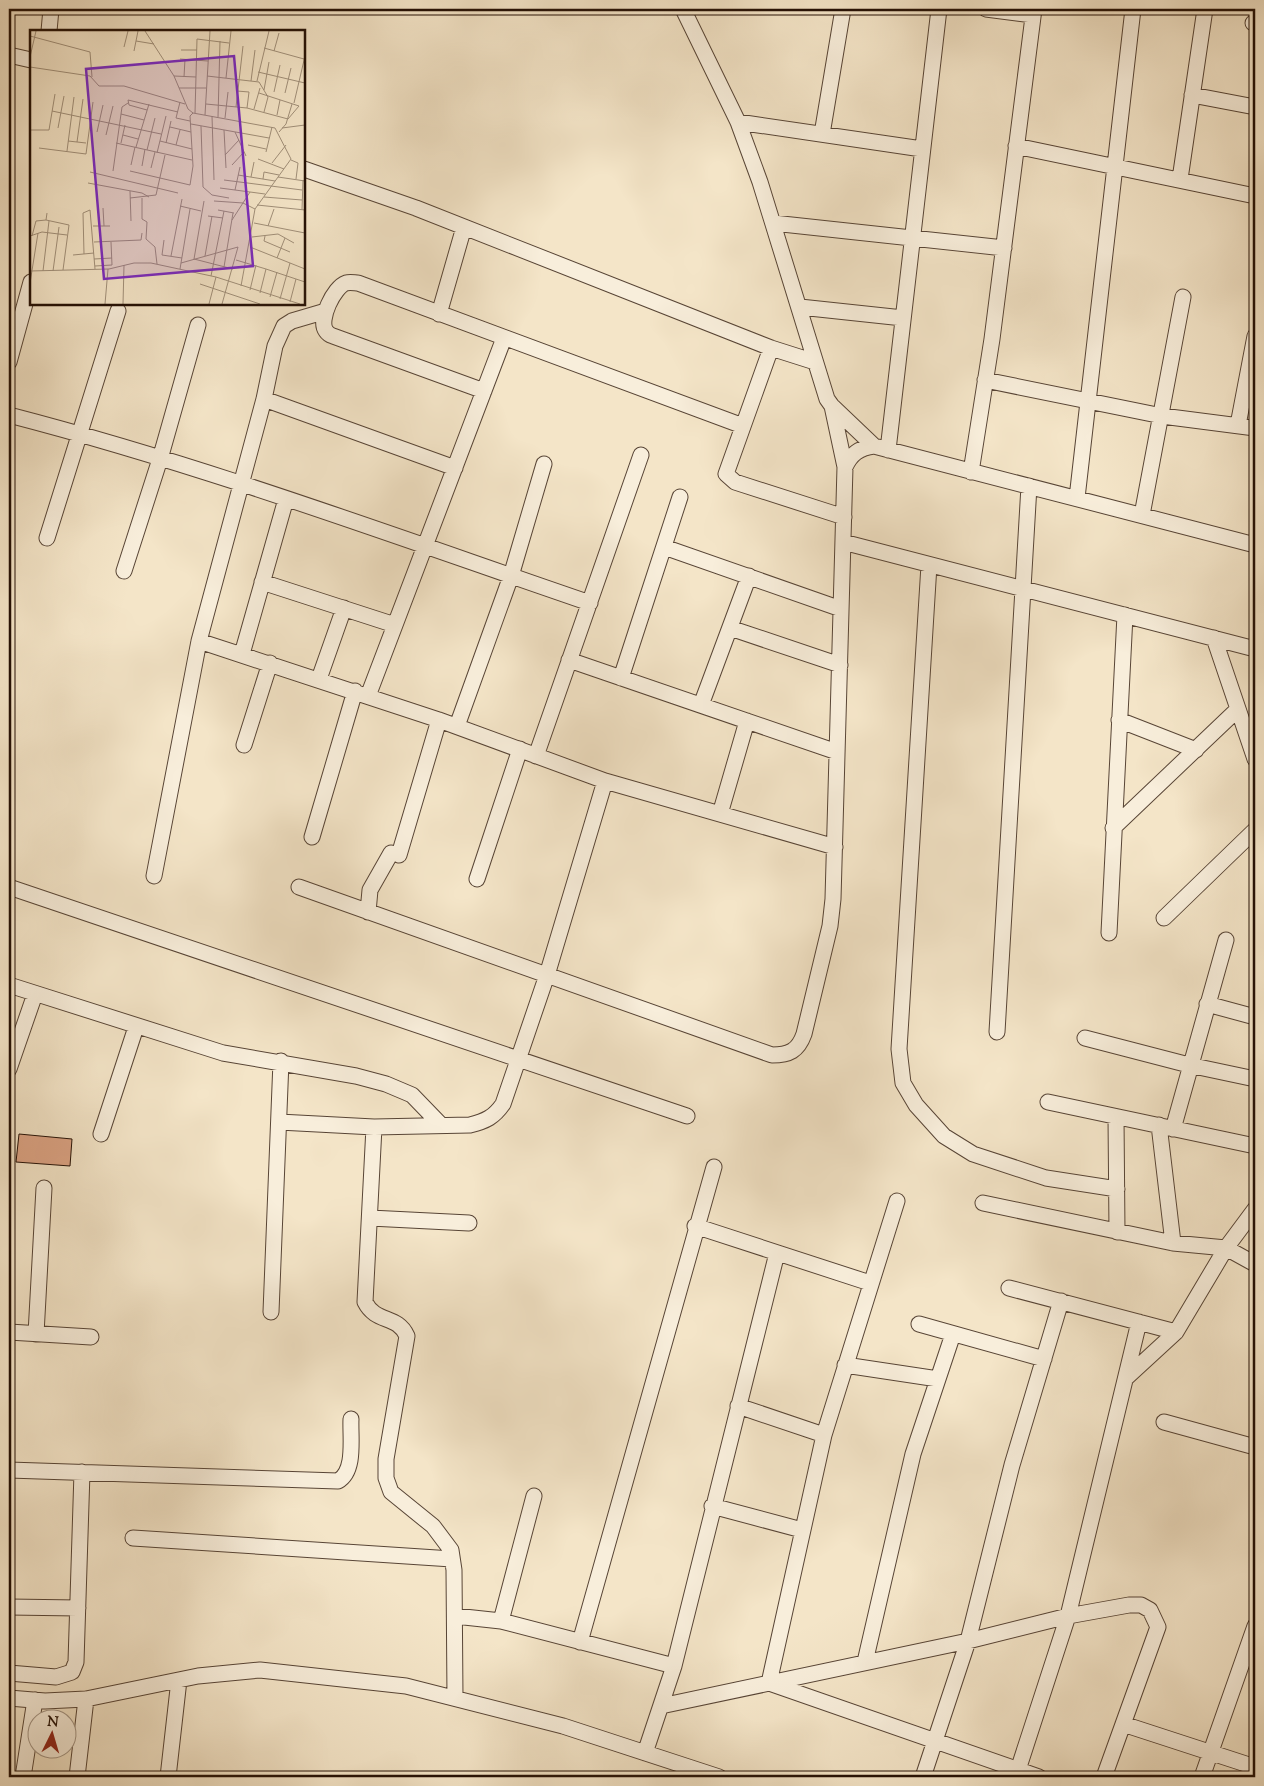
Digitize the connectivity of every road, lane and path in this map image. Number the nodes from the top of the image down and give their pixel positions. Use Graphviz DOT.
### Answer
graph roads {
  1 [pos="51,9"];
  2 [pos="683,9"];
  3 [pos="843,9"];
  4 [pos="939,9"];
  5 [pos="986,9"];
  6 [pos="1133,9"];
  7 [pos="1205,9"];
  8 [pos="1033,12"];
  9 [pos="49,30"];
  10 [pos="9,55"];
  11 [pos="30,60"];
  12 [pos="1192,95"];
  13 [pos="1255,107"];
  14 [pos="738,122"];
  15 [pos="822,134"];
  16 [pos="1016,146"];
  17 [pos="922,149"];
  18 [pos="1114,167"];
  19 [pos="305,168"];
  20 [pos="1180,179"];
  21 [pos="1255,196"];
  22 [pos="773,223"];
  23 [pos="464,227"];
  24 [pos="912,238"];
  25 [pos="1004,248"];
  26 [pos="30,286"];
  27 [pos="1183,297"];
  28 [pos="800,307"];
  29 [pos="118,311"];
  30 [pos="326,311"];
  31 [pos="439,314"];
  32 [pos="903,318"];
  33 [pos="198,325"];
  34 [pos="1255,336"];
  35 [pos="504,338"];
  36 [pos="771,348"];
  37 [pos="9,362"];
  38 [pos="815,362"];
  39 [pos="986,380"];
  40 [pos="484,391"];
  41 [pos="264,399"];
  42 [pos="1088,400"];
  43 [pos="832,406"];
  44 [pos="9,415"];
  45 [pos="1162,416"];
  46 [pos="1238,425"];
  47 [pos="743,426"];
  48 [pos="1255,428"];
  49 [pos="79,434"];
  50 [pos="880,448"];
  51 [pos="641,455"];
  52 [pos="160,459"];
  53 [pos="544,464"];
  54 [pos="845,467"];
  55 [pos="455,468"];
  56 [pos="971,472"];
  57 [pos="240,483"];
  58 [pos="1029,486"];
  59 [pos="680,497"];
  60 [pos="1077,498"];
  61 [pos="286,499"];
  62 [pos="1142,514"];
  63 [pos="844,517"];
  64 [pos="47,538"];
  65 [pos="843,542"];
  66 [pos="1255,545"];
  67 [pos="426,547"];
  68 [pos="664,547"];
  69 [pos="930,565"];
  70 [pos="124,570"];
  71 [pos="511,576"];
  72 [pos="749,576"];
  73 [pos="262,582"];
  74 [pos="1023,589"];
  75 [pos="590,603"];
  76 [pos="344,608"];
  77 [pos="841,609"];
  78 [pos="1125,615"];
  79 [pos="395,625"];
  80 [pos="730,628"];
  81 [pos="1214,638"];
  82 [pos="199,641"];
  83 [pos="1255,649"];
  84 [pos="242,654"];
  85 [pos="570,660"];
  86 [pos="270,663"];
  87 [pos="840,665"];
  88 [pos="621,678"];
  89 [pos="319,679"];
  90 [pos="361,694"];
  91 [pos="701,705"];
  92 [pos="1238,709"];
  93 [pos="439,720"];
  94 [pos="1119,720"];
  95 [pos="747,721"];
  96 [pos="457,726"];
  97 [pos="244,745"];
  98 [pos="520,750"];
  99 [pos="1196,750"];
  100 [pos="837,752"];
  101 [pos="536,756"];
  102 [pos="1255,759"];
  103 [pos="605,781"];
  104 [pos="720,814"];
  105 [pos="1114,828"];
  106 [pos="1255,830"];
  107 [pos="312,837"];
  108 [pos="835,847"];
  109 [pos="154,876"];
  110 [pos="477,879"];
  111 [pos="9,887"];
  112 [pos="299,888"];
  113 [pos="368,912"];
  114 [pos="1164,918"];
  115 [pos="1109,933"];
  116 [pos="1226,940"];
  117 [pos="546,975"];
  118 [pos="9,985"];
  119 [pos="35,994"];
  120 [pos="1207,1004"];
  121 [pos="1255,1017"];
  122 [pos="136,1027"];
  123 [pos="996,1032"];
  124 [pos="1085,1038"];
  125 [pos="518,1059"];
  126 [pos="281,1061"];
  127 [pos="1190,1065"];
  128 [pos="9,1069"];
  129 [pos="1255,1079"];
  130 [pos="1048,1102"];
  131 [pos="687,1116"];
  132 [pos="1116,1118"];
  133 [pos="279,1122"];
  134 [pos="441,1125"];
  135 [pos="374,1127"];
  136 [pos="1166,1127"];
  137 [pos="101,1134"];
  138 [pos="1255,1146"];
  139 [pos="714,1167"];
  140 [pos="44,1188"];
  141 [pos="1117,1189"];
  142 [pos="897,1201"];
  143 [pos="982,1203"];
  144 [pos="1255,1209"];
  145 [pos="370,1218"];
  146 [pos="469,1223"];
  147 [pos="695,1226"];
  148 [pos="1117,1232"];
  149 [pos="1173,1243"];
  150 [pos="1226,1248"];
  151 [pos="777,1253"];
  152 [pos="1255,1264"];
  153 [pos="870,1283"];
  154 [pos="1009,1288"];
  155 [pos="1061,1301"];
  156 [pos="271,1312"];
  157 [pos="1139,1322"];
  158 [pos="919,1324"];
  159 [pos="9,1332"];
  160 [pos="1176,1332"];
  161 [pos="36,1334"];
  162 [pos="953,1334"];
  163 [pos="91,1337"];
  164 [pos="1044,1359"];
  165 [pos="845,1365"];
  166 [pos="1126,1378"];
  167 [pos="938,1379"];
  168 [pos="738,1406"];
  169 [pos="351,1419"];
  170 [pos="1164,1422"];
  171 [pos="824,1435"];
  172 [pos="1255,1446"];
  173 [pos="9,1470"];
  174 [pos="82,1472"];
  175 [pos="534,1496"];
  176 [pos="712,1506"];
  177 [pos="802,1530"];
  178 [pos="134,1538"];
  179 [pos="452,1559"];
  180 [pos="9,1606"];
  181 [pos="78,1608"];
  182 [pos="454,1616"];
  183 [pos="1068,1616"];
  184 [pos="501,1621"];
  185 [pos="1255,1626"];
  186 [pos="968,1641"];
  187 [pos="580,1642"];
  188 [pos="865,1662"];
  189 [pos="674,1666"];
  190 [pos="9,1673"];
  191 [pos="179,1680"];
  192 [pos="769,1683"];
  193 [pos="9,1698"];
  194 [pos="455,1698"];
  195 [pos="86,1699"];
  196 [pos="35,1700"];
  197 [pos="661,1706"];
  198 [pos="1123,1724"];
  199 [pos="935,1741"];
  200 [pos="1210,1751"];
  201 [pos="645,1753"];
  202 [pos="1255,1767"];
  203 [pos="1018,1770"];
  204 [pos="23,1777"];
  205 [pos="77,1777"];
  206 [pos="168,1777"];
  207 [pos="719,1777"];
  208 [pos="923,1777"];
  209 [pos="1039,1777"];
  210 [pos="1104,1777"];
  211 [pos="1202,1777"];
  1 -- 9 [label="street"];
  2 -- 14 [label="street"];
  3 -- 15 [label="street"];
  4 -- 17 [label="street"];
  5 -- 8 [label="street"];
  6 -- 18 [label="street"];
  7 -- 12 [label="street"];
  8 -- 16 [label="street"];
  10 -- 11 [label="street"];
  12 -- 13 [label="street"];
  12 -- 20 [label="street"];
  14 -- 15 [label="street"];
  14 -- 22 [label="street"];
  15 -- 17 [label="street"];
  16 -- 18 [label="street"];
  16 -- 25 [label="street"];
  17 -- 24 [label="street"];
  18 -- 20 [label="street"];
  18 -- 42 [label="street"];
  19 -- 23 [label="street"];
  20 -- 21 [label="street"];
  22 -- 24 [label="street"];
  22 -- 28 [label="street"];
  23 -- 31 [label="street"];
  23 -- 36 [label="street"];
  24 -- 25 [label="street"];
  24 -- 32 [label="street"];
  25 -- 39 [label="street"];
  26 -- 37 [label="street"];
  27 -- 45 [label="street"];
  28 -- 32 [label="street"];
  28 -- 38 [label="street"];
  29 -- 49 [label="street"];
  30 -- 31 [label="street"];
  30 -- 40 [label="street"];
  30 -- 41 [label="street"];
  31 -- 35 [label="street"];
  32 -- 50 [label="street"];
  33 -- 52 [label="street"];
  34 -- 46 [label="street"];
  35 -- 40 [label="street"];
  35 -- 47 [label="street"];
  36 -- 38 [label="street"];
  36 -- 47 [label="street"];
  38 -- 43 [label="street"];
  39 -- 42 [label="street"];
  39 -- 56 [label="street"];
  40 -- 55 [label="street"];
  41 -- 55 [label="street"];
  41 -- 57 [label="street"];
  42 -- 45 [label="street"];
  42 -- 60 [label="street"];
  43 -- 50 [label="street"];
  43 -- 54 [label="street"];
  44 -- 49 [label="street"];
  45 -- 46 [label="street"];
  45 -- 62 [label="street"];
  46 -- 48 [label="street"];
  47 -- 63 [label="street"];
  49 -- 52 [label="street"];
  49 -- 64 [label="street"];
  50 -- 54 [label="street"];
  50 -- 56 [label="street"];
  51 -- 75 [label="street"];
  52 -- 57 [label="street"];
  52 -- 70 [label="street"];
  53 -- 71 [label="street"];
  54 -- 63 [label="street"];
  55 -- 67 [label="street"];
  56 -- 58 [label="street"];
  57 -- 61 [label="street"];
  57 -- 82 [label="street"];
  58 -- 60 [label="street"];
  58 -- 74 [label="street"];
  59 -- 68 [label="street"];
  60 -- 62 [label="street"];
  61 -- 67 [label="street"];
  61 -- 73 [label="street"];
  62 -- 66 [label="street"];
  63 -- 65 [label="street"];
  65 -- 69 [label="street"];
  65 -- 77 [label="street"];
  67 -- 71 [label="street"];
  67 -- 79 [label="street"];
  68 -- 72 [label="street"];
  68 -- 88 [label="street"];
  69 -- 74 [label="street"];
  69 -- 141 [label="street"];
  71 -- 75 [label="street"];
  71 -- 96 [label="street"];
  72 -- 77 [label="street"];
  72 -- 80 [label="street"];
  73 -- 76 [label="street"];
  73 -- 84 [label="street"];
  74 -- 78 [label="street"];
  74 -- 123 [label="street"];
  75 -- 85 [label="street"];
  76 -- 79 [label="street"];
  76 -- 89 [label="street"];
  77 -- 87 [label="street"];
  78 -- 81 [label="street"];
  78 -- 94 [label="street"];
  79 -- 90 [label="street"];
  80 -- 87 [label="street"];
  80 -- 91 [label="street"];
  81 -- 83 [label="street"];
  81 -- 92 [label="street"];
  82 -- 84 [label="street"];
  82 -- 109 [label="street"];
  84 -- 86 [label="street"];
  85 -- 88 [label="street"];
  85 -- 101 [label="street"];
  86 -- 89 [label="street"];
  86 -- 97 [label="street"];
  87 -- 100 [label="street"];
  88 -- 91 [label="street"];
  89 -- 90 [label="street"];
  90 -- 93 [label="street"];
  90 -- 107 [label="street"];
  91 -- 95 [label="street"];
  92 -- 99 [label="street"];
  92 -- 102 [label="street"];
  93 -- 96 [label="street"];
  93 -- 113 [label="street"];
  94 -- 99 [label="street"];
  94 -- 105 [label="street"];
  95 -- 100 [label="street"];
  95 -- 104 [label="street"];
  96 -- 98 [label="street"];
  98 -- 101 [label="street"];
  98 -- 110 [label="street"];
  99 -- 105 [label="street"];
  100 -- 108 [label="street"];
  101 -- 103 [label="street"];
  103 -- 104 [label="street"];
  103 -- 117 [label="street"];
  104 -- 108 [label="street"];
  105 -- 115 [label="street"];
  106 -- 114 [label="street"];
  108 -- 117 [label="street"];
  111 -- 125 [label="street"];
  112 -- 113 [label="street"];
  113 -- 117 [label="street"];
  116 -- 120 [label="street"];
  117 -- 125 [label="street"];
  118 -- 119 [label="street"];
  119 -- 122 [label="street"];
  119 -- 128 [label="street"];
  120 -- 121 [label="street"];
  120 -- 127 [label="street"];
  122 -- 126 [label="street"];
  122 -- 137 [label="street"];
  124 -- 127 [label="street"];
  125 -- 131 [label="street"];
  125 -- 134 [label="street"];
  126 -- 133 [label="street"];
  126 -- 134 [label="street"];
  127 -- 129 [label="street"];
  127 -- 136 [label="street"];
  130 -- 132 [label="street"];
  132 -- 136 [label="street"];
  132 -- 141 [label="street"];
  133 -- 135 [label="street"];
  133 -- 156 [label="street"];
  134 -- 135 [label="street"];
  135 -- 145 [label="street"];
  136 -- 138 [label="street"];
  136 -- 149 [label="street"];
  139 -- 147 [label="street"];
  140 -- 161 [label="street"];
  141 -- 148 [label="street"];
  142 -- 153 [label="street"];
  143 -- 148 [label="street"];
  144 -- 150 [label="street"];
  145 -- 146 [label="street"];
  145 -- 179 [label="street"];
  147 -- 151 [label="street"];
  147 -- 187 [label="street"];
  148 -- 149 [label="street"];
  149 -- 150 [label="street"];
  150 -- 152 [label="street"];
  150 -- 160 [label="street"];
  151 -- 153 [label="street"];
  151 -- 168 [label="street"];
  153 -- 165 [label="street"];
  154 -- 155 [label="street"];
  155 -- 157 [label="street"];
  155 -- 164 [label="street"];
  157 -- 160 [label="street"];
  157 -- 166 [label="street"];
  158 -- 162 [label="street"];
  159 -- 161 [label="street"];
  160 -- 166 [label="street"];
  161 -- 163 [label="street"];
  162 -- 164 [label="street"];
  162 -- 167 [label="street"];
  164 -- 186 [label="street"];
  165 -- 167 [label="street"];
  165 -- 171 [label="street"];
  166 -- 183 [label="street"];
  167 -- 188 [label="street"];
  168 -- 171 [label="street"];
  168 -- 176 [label="street"];
  169 -- 174 [label="street"];
  170 -- 172 [label="street"];
  171 -- 177 [label="street"];
  173 -- 174 [label="street"];
  174 -- 181 [label="street"];
  175 -- 184 [label="street"];
  176 -- 177 [label="street"];
  176 -- 189 [label="street"];
  177 -- 192 [label="street"];
  178 -- 179 [label="street"];
  179 -- 182 [label="street"];
  180 -- 181 [label="street"];
  181 -- 190 [label="street"];
  182 -- 184 [label="street"];
  182 -- 194 [label="street"];
  183 -- 186 [label="street"];
  183 -- 198 [label="street"];
  183 -- 203 [label="street"];
  184 -- 187 [label="street"];
  185 -- 200 [label="street"];
  186 -- 188 [label="street"];
  186 -- 199 [label="street"];
  187 -- 189 [label="street"];
  188 -- 192 [label="street"];
  189 -- 197 [label="street"];
  191 -- 194 [label="street"];
  191 -- 195 [label="street"];
  191 -- 206 [label="street"];
  192 -- 197 [label="street"];
  192 -- 199 [label="street"];
  193 -- 196 [label="street"];
  194 -- 201 [label="street"];
  195 -- 196 [label="street"];
  195 -- 205 [label="street"];
  196 -- 204 [label="street"];
  197 -- 201 [label="street"];
  198 -- 200 [label="street"];
  198 -- 210 [label="street"];
  199 -- 203 [label="street"];
  199 -- 208 [label="street"];
  200 -- 202 [label="street"];
  200 -- 211 [label="street"];
  201 -- 207 [label="street"];
  203 -- 209 [label="street"];
}
